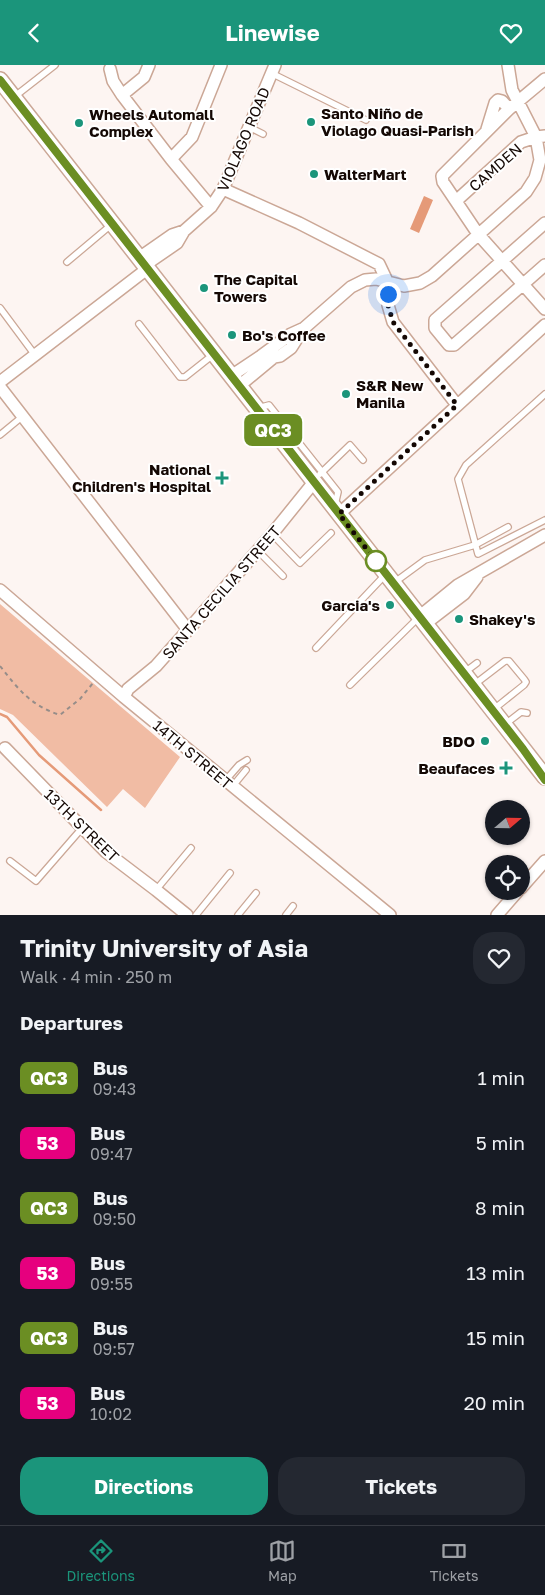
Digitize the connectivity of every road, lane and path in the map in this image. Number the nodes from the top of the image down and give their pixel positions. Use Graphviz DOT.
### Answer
graph roads {
  1 [pos="55,65"];
  2 [pos="149,65"];
  3 [pos="221,65"];
  4 [pos="507,65"];
  5 [pos="110,69"];
  6 [pos="273,69"];
  7 [pos="545,79"];
  8 [pos="0,80"];
  9 [pos="122,95"];
  10 [pos="14,97"];
  11 [pos="513,106"];
  12 [pos="366,120"];
  13 [pos="249,127"];
  14 [pos="263,134"];
  15 [pos="541,136"];
  16 [pos="171,159"];
  17 [pos="223,189"];
  18 [pos="456,201"];
  19 [pos="212,207"];
  20 [pos="545,223"];
  21 [pos="112,224"];
  22 [pos="478,234"];
  23 [pos="67,262"];
  24 [pos="503,262"];
  25 [pos="144,264"];
  26 [pos="545,265"];
  27 [pos="388,283"];
  28 [pos="523,284"];
  29 [pos="0,308"];
  30 [pos="545,309"];
  31 [pos="139,324"];
  32 [pos="545,325"];
  33 [pos="304,329"];
  34 [pos="214,354"];
  35 [pos="35,355"];
  36 [pos="267,359"];
  37 [pos="235,381"];
  38 [pos="0,382"];
  39 [pos="0,387"];
  40 [pos="545,394"];
  41 [pos="457,405"];
  42 [pos="23,416"];
  43 [pos="0,435"];
  44 [pos="363,461"];
  45 [pos="320,473"];
  46 [pos="337,511"];
  47 [pos="545,520"];
  48 [pos="508,527"];
  49 [pos="331,533"];
  50 [pos="272,534"];
  51 [pos="545,535"];
  52 [pos="475,545"];
  53 [pos="257,550"];
  54 [pos="283,576"];
  55 [pos="390,579"];
  56 [pos="0,590"];
  57 [pos="422,620"];
  58 [pos="188,630"];
  59 [pos="316,648"];
  60 [pos="477,663"];
  61 [pos="0,666"];
  62 [pos="463,673"];
  63 [pos="99,676"];
  64 [pos="350,685"];
  65 [pos="473,686"];
  66 [pos="124,697"];
  67 [pos="492,711"];
  68 [pos="527,713"];
  69 [pos="504,725"];
  70 [pos="5,748"];
  71 [pos="248,761"];
  72 [pos="246,770"];
  73 [pos="544,777"];
  74 [pos="229,784"];
  75 [pos="83,827"];
  76 [pos="191,848"];
  77 [pos="10,861"];
  78 [pos="545,861"];
  79 [pos="230,873"];
  80 [pos="530,878"];
  81 [pos="256,893"];
  82 [pos="159,896"];
  83 [pos="510,900"];
  84 [pos="293,907"];
  85 [pos="187,915"];
  86 [pos="196,915"];
  87 [pos="238,915"];
  88 [pos="286,915"];
  89 [pos="390,915"];
  90 [pos="497,915"];
  1 -- 10 [label="lane"];
  2 -- 9 [label="street"];
  3 -- 16 [label="street"];
  4 -- 11 [label="street"];
  5 -- 9 [label="street"];
  6 -- 12 [label="lane"];
  6 -- 13 [label="street, VIOLAGO ROAD"];
  7 -- 11 [label="street"];
  8 -- 10 [label="main road"];
  9 -- 16 [label="street"];
  10 -- 21 [label="main road"];
  11 -- 15 [label="street"];
  11 -- 18 [label="street"];
  13 -- 14 [label="lane"];
  13 -- 17 [label="street, VIOLAGO ROAD"];
  15 -- 18 [label="street, CAMDEN"];
  15 -- 22 [label="street"];
  16 -- 19 [label="street"];
  17 -- 19 [label="street, VIOLAGO ROAD"];
  17 -- 27 [label="street"];
  18 -- 22 [label="street"];
  19 -- 25 [label="street, VIOLAGO ROAD"];
  20 -- 24 [label="street"];
  21 -- 23 [label="lane"];
  21 -- 25 [label="main road"];
  22 -- 24 [label="street"];
  22 -- 27 [label="street"];
  24 -- 28 [label="street"];
  24 -- 28 [label="street"];
  25 -- 34 [label="main road"];
  25 -- 35 [label="street, VIOLAGO ROAD"];
  26 -- 28 [label="street"];
  27 -- 33 [label="street"];
  27 -- 41 [label="street"];
  28 -- 30 [label="street"];
  29 -- 35 [label="lane"];
  31 -- 34 [label="lane"];
  32 -- 41 [label="street"];
  33 -- 36 [label="street"];
  33 -- 36 [label="street"];
  34 -- 37 [label="main road"];
  35 -- 38 [label="street, VIOLAGO ROAD"];
  36 -- 37 [label="street"];
  37 -- 45 [label="main road"];
  39 -- 42 [label="street"];
  40 -- 52 [label="lane"];
  41 -- 46 [label="street"];
  42 -- 43 [label="lane"];
  42 -- 58 [label="street"];
  44 -- 45 [label="lane"];
  45 -- 46 [label="main road"];
  45 -- 50 [label="street, SANTA CECILIA STREET"];
  46 -- 55 [label="main road"];
  47 -- 52 [label="lane"];
  48 -- 52 [label="lane"];
  49 -- 50 [label="lane"];
  50 -- 53 [label="street, SANTA CECILIA STREET"];
  51 -- 57 [label="street"];
  52 -- 55 [label="lane"];
  53 -- 54 [label="lane"];
  53 -- 58 [label="street, SANTA CECILIA STREET"];
  55 -- 57 [label="main road"];
  55 -- 59 [label="lane"];
  56 -- 63 [label="street, 14TH STREET"];
  57 -- 62 [label="main road"];
  57 -- 64 [label="lane"];
  58 -- 66 [label="street, SANTA CECILIA STREET"];
  60 -- 62 [label="lane"];
  61 -- 63 [label="path"];
  62 -- 65 [label="main road"];
  63 -- 66 [label="street, 14TH STREET"];
  65 -- 67 [label="main road"];
  65 -- 67 [label="lane"];
  66 -- 74 [label="street, 14TH STREET"];
  67 -- 69 [label="main road"];
  68 -- 69 [label="lane"];
  69 -- 73 [label="main road"];
  70 -- 75 [label="street, 13TH STREET"];
  71 -- 74 [label="lane"];
  72 -- 74 [label="lane"];
  74 -- 89 [label="street, 14TH STREET"];
  75 -- 77 [label="lane"];
  75 -- 82 [label="street, 13TH STREET"];
  76 -- 82 [label="lane"];
  78 -- 80 [label="street"];
  79 -- 86 [label="lane"];
  81 -- 87 [label="lane"];
  82 -- 85 [label="street, 13TH STREET"];
  83 -- 90 [label="street"];
  84 -- 88 [label="lane"];
}
